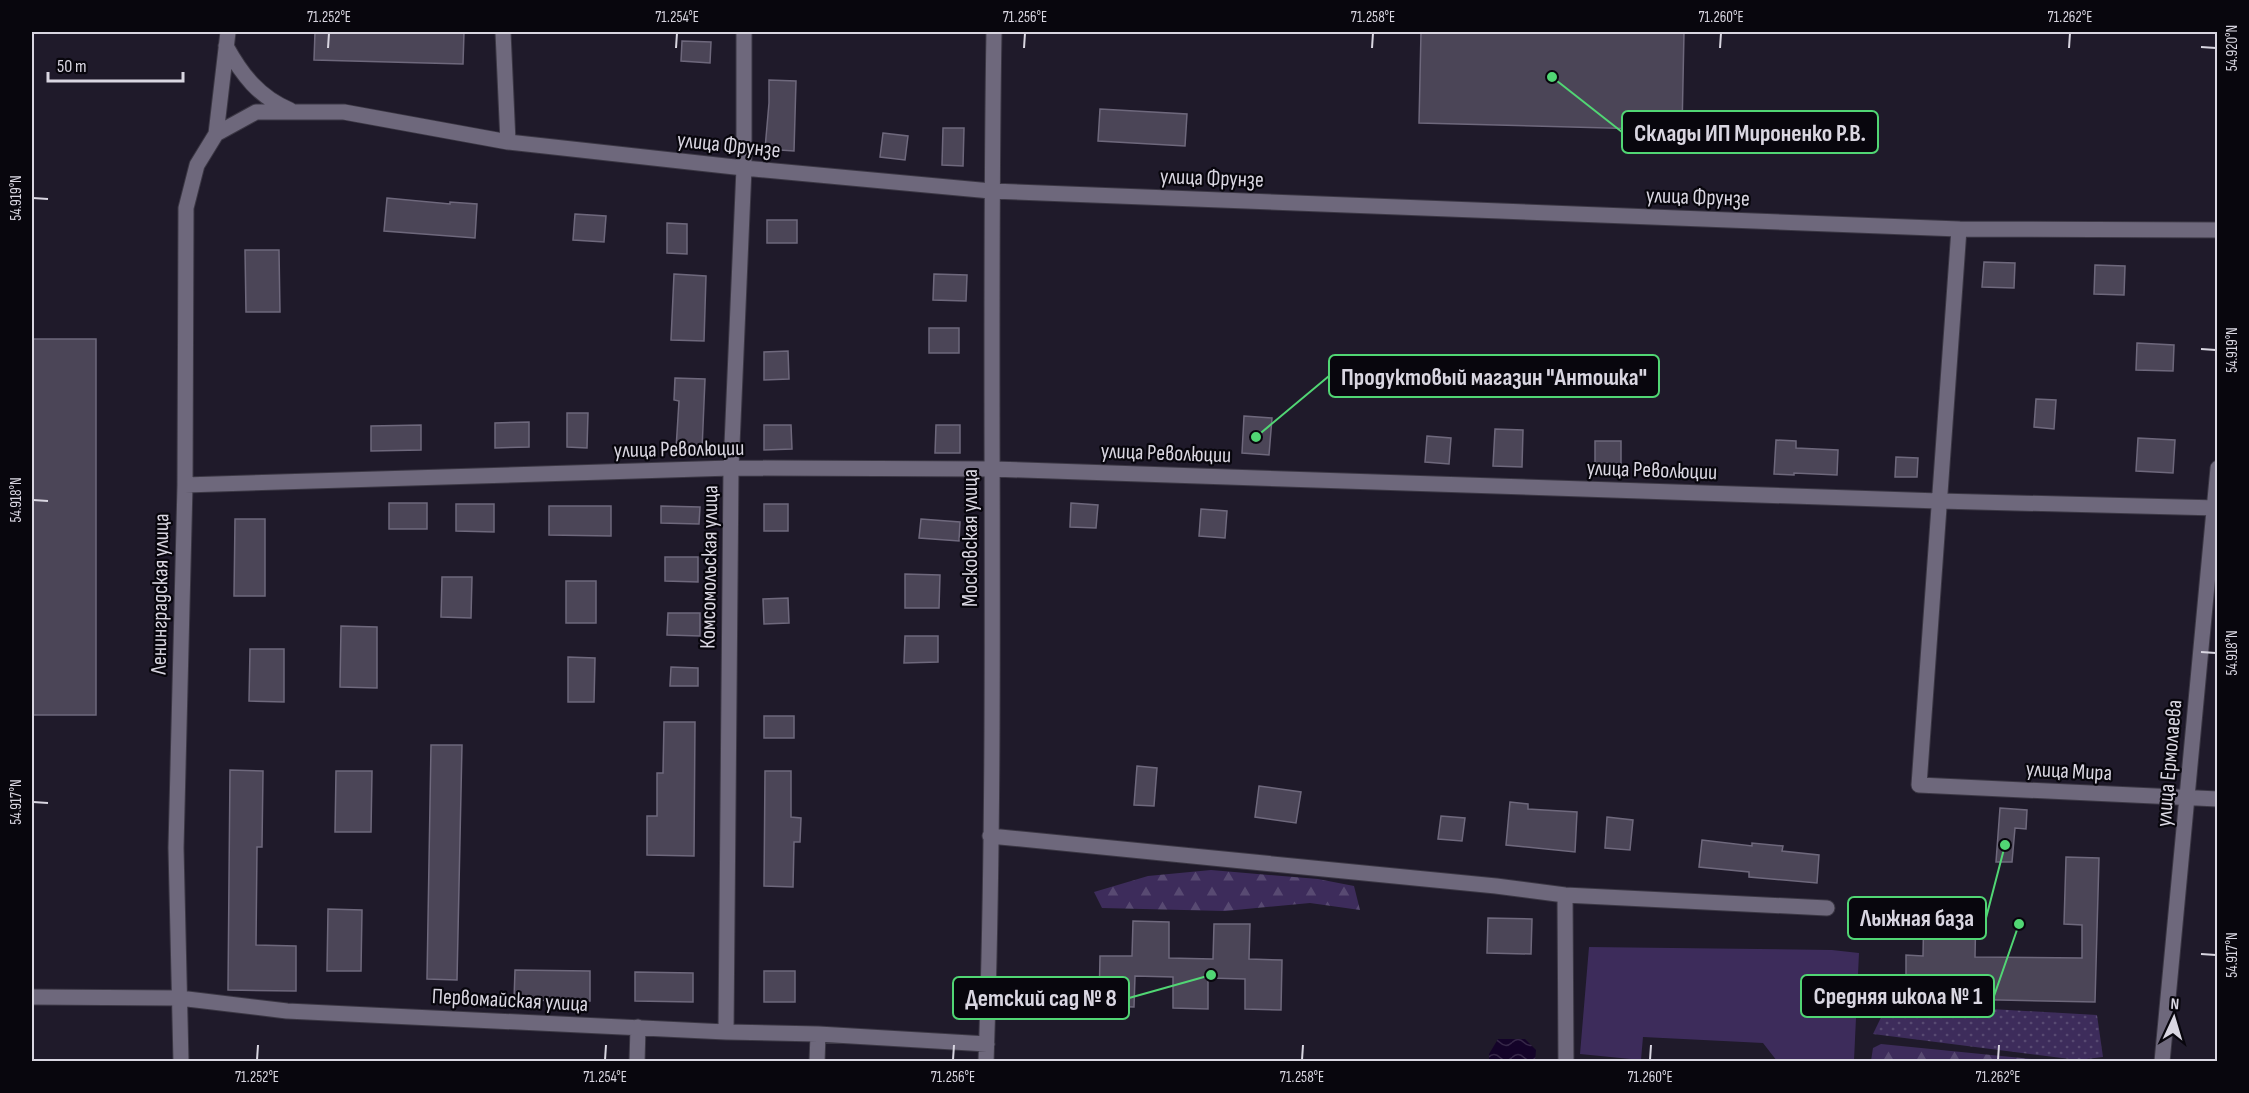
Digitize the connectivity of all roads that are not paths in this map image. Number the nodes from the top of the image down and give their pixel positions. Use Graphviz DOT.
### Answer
graph roads {
  1 [pos="503,32"];
  2 [pos="744,32"];
  3 [pos="994,32"];
  4 [pos="227,39"];
  5 [pos="293,112"];
  6 [pos="216,134"];
  7 [pos="508,142"];
  8 [pos="744,168"];
  9 [pos="991,191"];
  10 [pos="1959,229"];
  11 [pos="2217,230"];
  12 [pos="731,468"];
  13 [pos="2217,468"];
  14 [pos="992,469"];
  15 [pos="185,485"];
  16 [pos="1939,501"];
  17 [pos="2216,508"];
  18 [pos="2187,798"];
  19 [pos="2217,799"];
  20 [pos="990,836"];
  21 [pos="1564,896"];
  22 [pos="1827,908"];
  23 [pos="32,997"];
  24 [pos="179,998"];
  25 [pos="638,1027"];
  26 [pos="726,1032"];
  27 [pos="818,1034"];
  28 [pos="987,1044"];
  29 [pos="181,1062"];
  30 [pos="637,1062"];
  31 [pos="817,1062"];
  32 [pos="986,1062"];
  33 [pos="1566,1062"];
  34 [pos="2162,1062"];
  1 -- 7 [label="street"];
  2 -- 8 [label="street, Комсомольская улица"];
  3 -- 9 [label="street, Московская улица"];
  4 -- 5 [label="street"];
  4 -- 6 [label="street"];
  5 -- 6 [label="street, улица Фрунзе"];
  5 -- 7 [label="street, улица Фрунзе"];
  6 -- 15 [label="street, Ленинградская улица"];
  7 -- 8 [label="street, улица Фрунзе"];
  8 -- 9 [label="street, улица Фрунзе"];
  8 -- 12 [label="street, Комсомольская улица"];
  9 -- 10 [label="street, улица Фрунзе"];
  9 -- 14 [label="street, Московская улица"];
  10 -- 11 [label="street, улица Фрунзе"];
  10 -- 16 [label="street"];
  12 -- 14 [label="street, улица Революции"];
  12 -- 15 [label="street, улица Революции"];
  12 -- 26 [label="street, Комсомольская улица"];
  13 -- 17 [label="street, улица Ермолаева"];
  14 -- 16 [label="street, улица Революции"];
  14 -- 20 [label="street, Московская улица"];
  15 -- 24 [label="street, Ленинградская улица"];
  16 -- 17 [label="street, улица Революции"];
  16 -- 18 [label="street, улица Мира"];
  17 -- 18 [label="street, улица Ермолаева"];
  18 -- 19 [label="street, улица Мира"];
  18 -- 34 [label="street, улица Ермолаева"];
  20 -- 21 [label="street"];
  20 -- 28 [label="street, Московская улица"];
  21 -- 22 [label="street"];
  21 -- 33 [label="street"];
  23 -- 24 [label="street, Первомайская улица"];
  24 -- 25 [label="street, Первомайская улица"];
  24 -- 29 [label="street, Ленинградская улица"];
  25 -- 26 [label="street, Первомайская улица"];
  25 -- 30 [label="street"];
  26 -- 27 [label="street, Первомайская улица"];
  27 -- 28 [label="street, Первомайская улица"];
  27 -- 31 [label="street"];
  28 -- 32 [label="street, Московская улица"];
}
